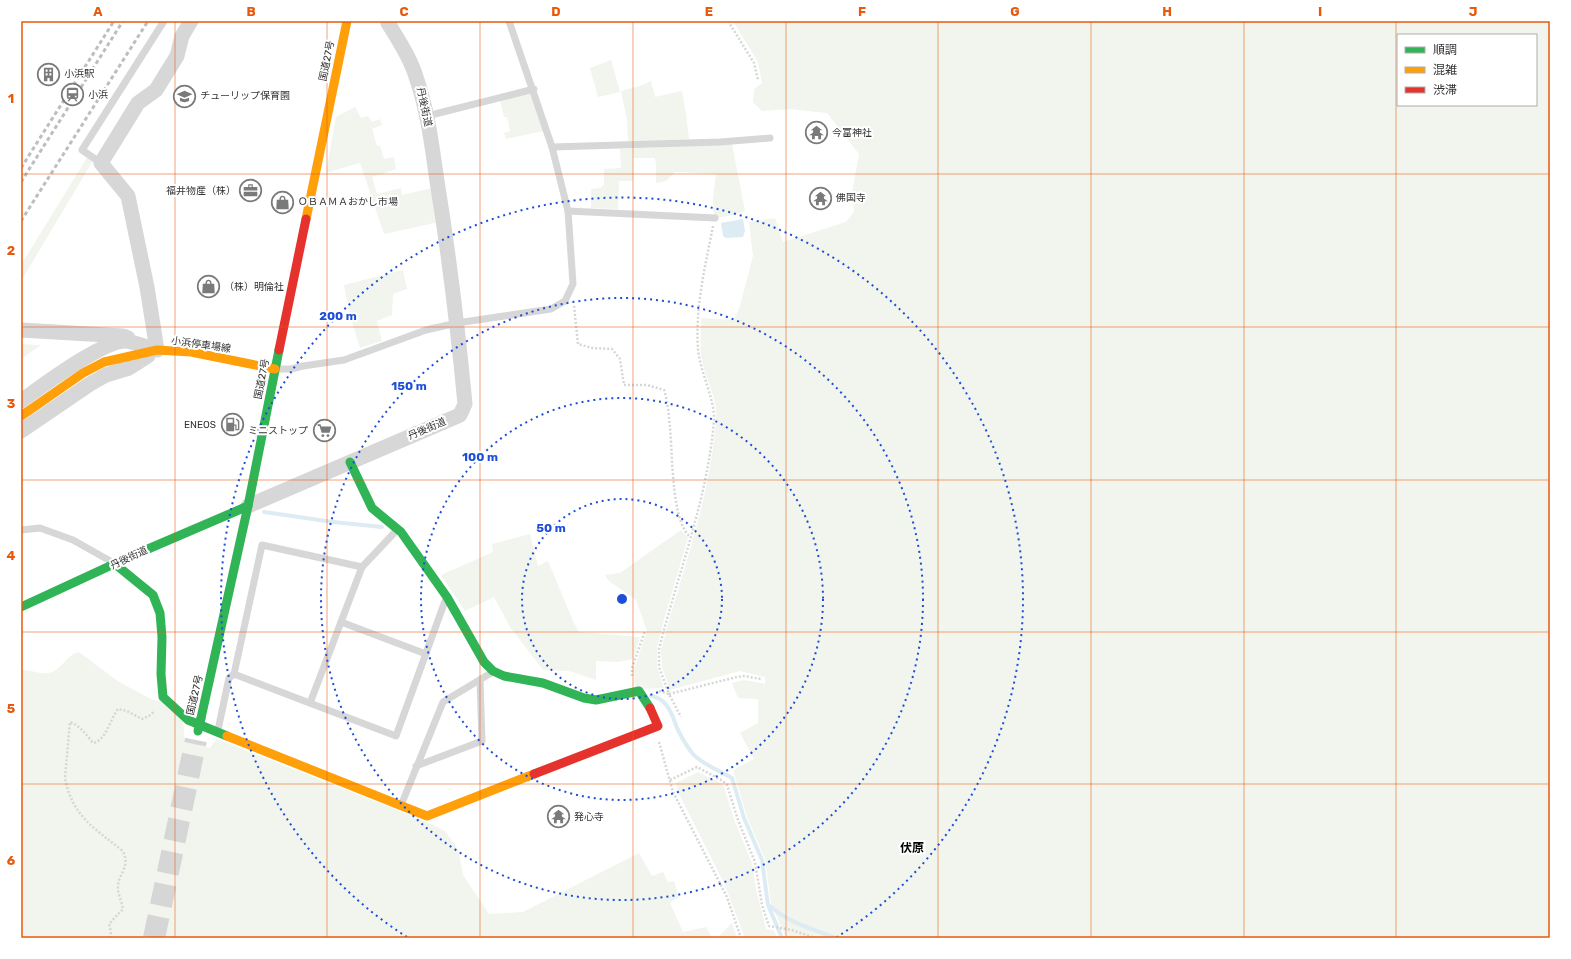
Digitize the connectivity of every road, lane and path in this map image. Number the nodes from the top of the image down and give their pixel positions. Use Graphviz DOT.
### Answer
graph roads {
  1 [pos="164,21"];
  2 [pos="191,21"];
  3 [pos="347,21"];
  4 [pos="509,21"];
  5 [pos="728,21"];
  6 [pos="387,22"];
  7 [pos="758,80"];
  8 [pos="534,89"];
  9 [pos="427,116"];
  10 [pos="770,138"];
  11 [pos="552,147"];
  12 [pos="101,162"];
  13 [pos="568,211"];
  14 [pos="715,218"];
  15 [pos="567,296"];
  16 [pos="457,323"];
  17 [pos="21,330"];
  18 [pos="157,350"];
  19 [pos="275,369"];
  20 [pos="21,401"];
  21 [pos="21,416"];
  22 [pos="21,432"];
  23 [pos="350,462"];
  24 [pos="248,506"];
  25 [pos="21,530"];
  26 [pos="394,533"];
  27 [pos="690,537"];
  28 [pos="115,564"];
  29 [pos="362,567"];
  30 [pos="445,604"];
  31 [pos="21,607"];
  32 [pos="341,622"];
  33 [pos="644,631"];
  34 [pos="426,654"];
  35 [pos="234,674"];
  36 [pos="486,676"];
  37 [pos="761,679"];
  38 [pos="639,695"];
  39 [pos="310,703"];
  40 [pos="156,710"];
  41 [pos="658,726"];
  42 [pos="218,732"];
  43 [pos="197,736"];
  44 [pos="416,766"];
  45 [pos="670,780"];
  46 [pos="401,805"];
  47 [pos="110,938"];
  48 [pos="741,938"];
  49 [pos="815,938"];
  1 -- 12 [label="lane"];
  2 -- 12 [label="street"];
  3 -- 19 [label="main road, 国道27号"];
  4 -- 8 [label="lane"];
  5 -- 7 [label="path"];
  6 -- 9 [label="street, 丹後街道"];
  8 -- 9 [label="lane"];
  8 -- 11 [label="lane"];
  9 -- 16 [label="street, 丹後街道"];
  10 -- 11 [label="lane"];
  11 -- 13 [label="lane"];
  12 -- 18 [label="street"];
  13 -- 14 [label="lane"];
  13 -- 15 [label="lane"];
  14 -- 27 [label="path"];
  15 -- 16 [label="lane"];
  15 -- 27 [label="path"];
  16 -- 19 [label="lane"];
  16 -- 23 [label="street, 丹後街道"];
  17 -- 18 [label="street"];
  18 -- 19 [label="main road, 小浜停車場線"];
  18 -- 20 [label="street"];
  18 -- 21 [label="main road, 小浜停車場線"];
  18 -- 22 [label="street"];
  19 -- 24 [label="main road, 国道27号"];
  23 -- 24 [label="street, 丹後街道"];
  23 -- 26 [label="main road"];
  24 -- 28 [label="main road, 丹後街道"];
  24 -- 43 [label="main road, 国道27号, bridge"];
  25 -- 28 [label="lane"];
  26 -- 29 [label="lane"];
  26 -- 30 [label="main road"];
  27 -- 37 [label="path"];
  28 -- 31 [label="main road, 丹後街道"];
  28 -- 42 [label="main road"];
  29 -- 32 [label="lane"];
  29 -- 35 [label="lane"];
  30 -- 34 [label="lane"];
  30 -- 36 [label="main road"];
  32 -- 34 [label="lane"];
  32 -- 39 [label="lane"];
  33 -- 38 [label="path"];
  34 -- 39 [label="lane"];
  35 -- 39 [label="lane"];
  35 -- 42 [label="lane"];
  36 -- 38 [label="main road"];
  36 -- 44 [label="lane"];
  36 -- 44 [label="lane"];
  38 -- 41 [label="main road"];
  40 -- 47 [label="path"];
  41 -- 45 [label="path"];
  41 -- 46 [label="main road"];
  42 -- 46 [label="main road"];
  44 -- 46 [label="lane"];
  45 -- 48 [label="path"];
  45 -- 49 [label="path"];
}
